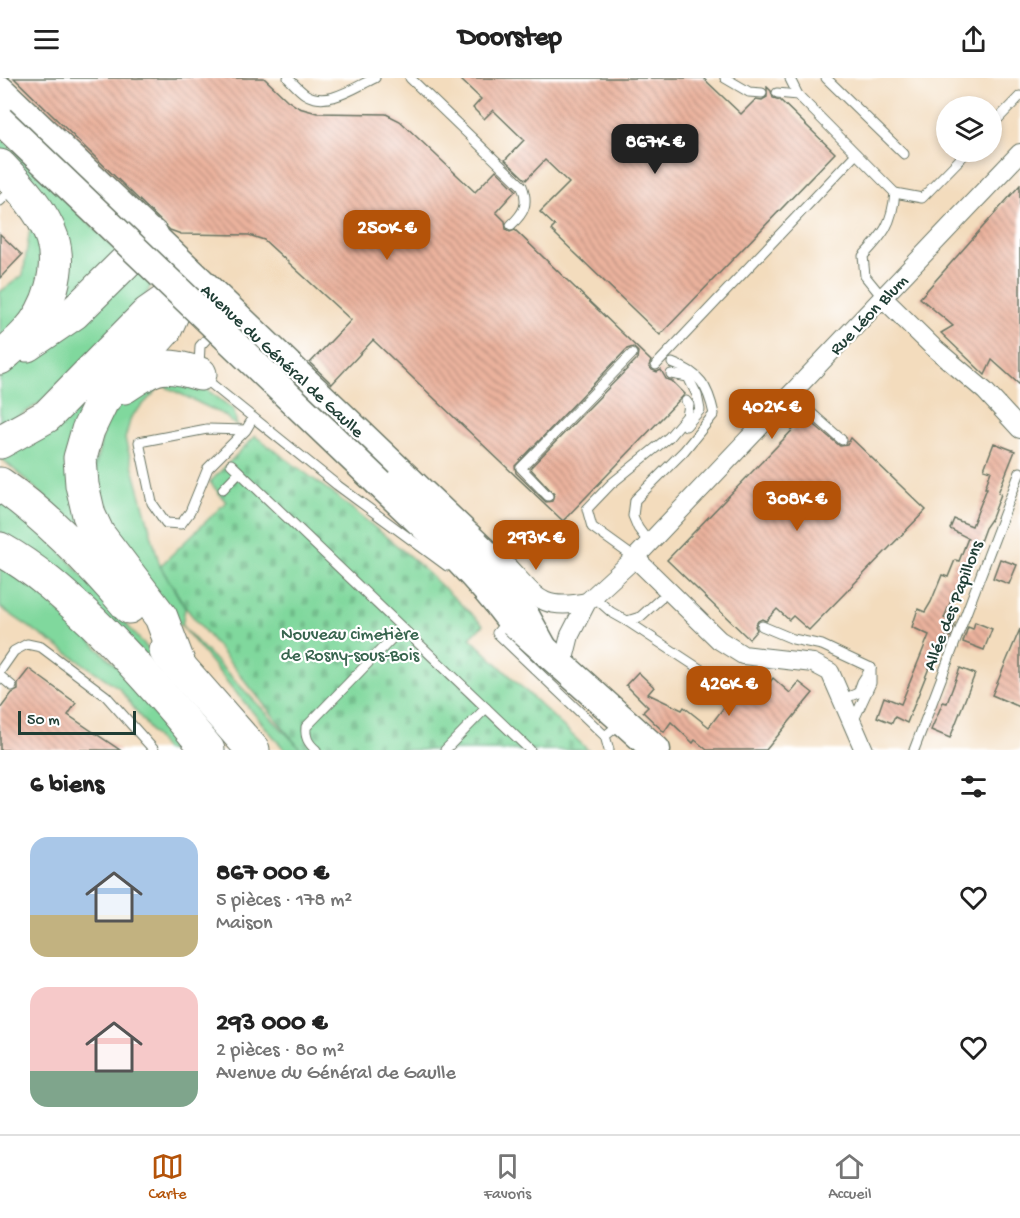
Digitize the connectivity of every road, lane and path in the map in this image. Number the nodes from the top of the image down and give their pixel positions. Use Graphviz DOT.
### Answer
graph roads {
  1 [pos="288,78"];
  2 [pos="375,78"];
  3 [pos="410,78"];
  4 [pos="724,78"];
  5 [pos="826,78"];
  6 [pos="790,79"];
  7 [pos="0,90"];
  8 [pos="762,93"];
  9 [pos="777,93"];
  10 [pos="798,95"];
  11 [pos="1020,96"];
  12 [pos="1002,115"];
  13 [pos="0,120"];
  14 [pos="1020,153"];
  15 [pos="856,154"];
  16 [pos="904,154"];
  17 [pos="957,162"];
  18 [pos="1,188"];
  19 [pos="895,193"];
  20 [pos="511,225"];
  21 [pos="152,236"];
  22 [pos="190,282"];
  23 [pos="883,298"];
  24 [pos="232,313"];
  25 [pos="632,354"];
  26 [pos="0,359"];
  27 [pos="672,363"];
  28 [pos="656,365"];
  29 [pos="671,374"];
  30 [pos="200,375"];
  31 [pos="791,394"];
  32 [pos="102,401"];
  33 [pos="686,401"];
  34 [pos="253,418"];
  35 [pos="1020,429"];
  36 [pos="246,430"];
  37 [pos="669,437"];
  38 [pos="842,440"];
  39 [pos="0,442"];
  40 [pos="231,464"];
  41 [pos="239,472"];
  42 [pos="1020,472"];
  43 [pos="7,489"];
  44 [pos="223,489"];
  45 [pos="548,496"];
  46 [pos="649,543"];
  47 [pos="0,549"];
  48 [pos="486,554"];
  49 [pos="635,558"];
  50 [pos="590,599"];
  51 [pos="660,599"];
  52 [pos="504,611"];
  53 [pos="627,621"];
  54 [pos="762,626"];
  55 [pos="402,628"];
  56 [pos="552,657"];
  57 [pos="180,667"];
  58 [pos="872,668"];
  59 [pos="0,671"];
  60 [pos="703,671"];
  61 [pos="0,676"];
  62 [pos="12,686"];
  63 [pos="843,699"];
  64 [pos="486,708"];
  65 [pos="853,722"];
  66 [pos="614,728"];
  67 [pos="151,749"];
  68 [pos="208,750"];
  69 [pos="253,750"];
  70 [pos="316,750"];
  71 [pos="445,750"];
  72 [pos="530,750"];
  73 [pos="609,750"];
  74 [pos="656,750"];
  75 [pos="864,750"];
  76 [pos="914,750"];
  1 -- 2 [label="lane"];
  3 -- 20 [label="lane"];
  4 -- 8 [label="lane"];
  5 -- 16 [label="lane"];
  6 -- 10 [label="lane"];
  7 -- 21 [label="main road, Avenue du Général de Gaulle"];
  9 -- 10 [label="lane"];
  10 -- 15 [label="lane"];
  11 -- 12 [label="lane"];
  13 -- 52 [label="main road, Avenue du Général de Gaulle, bridge"];
  14 -- 23 [label="street, Rue Léon Blum"];
  15 -- 19 [label="lane"];
  15 -- 28 [label="lane"];
  17 -- 19 [label="lane"];
  18 -- 26 [label="highway"];
  19 -- 23 [label="lane"];
  21 -- 22 [label="main road, Avenue du Général de Gaulle"];
  21 -- 26 [label="highway"];
  22 -- 24 [label="main road, Avenue du Général de Gaulle"];
  22 -- 32 [label="highway"];
  22 -- 39 [label="highway"];
  23 -- 31 [label="street, Rue Léon Blum"];
  23 -- 35 [label="street"];
  24 -- 30 [label="lane"];
  24 -- 48 [label="main road, Avenue du Général de Gaulle"];
  25 -- 45 [label="lane"];
  27 -- 46 [label="lane"];
  29 -- 37 [label="lane"];
  30 -- 32 [label="highway"];
  30 -- 34 [label="lane"];
  31 -- 38 [label="lane"];
  31 -- 46 [label="street, Rue Léon Blum"];
  32 -- 57 [label="highway"];
  33 -- 37 [label="lane"];
  34 -- 36 [label="lane"];
  34 -- 52 [label="lane"];
  36 -- 36 [label="lane"];
  37 -- 49 [label="lane"];
  40 -- 41 [label="lane"];
  41 -- 44 [label="lane"];
  41 -- 55 [label="lane"];
  42 -- 76 [label="lane, Allée des Papillons"];
  43 -- 57 [label="highway"];
  46 -- 49 [label="street, Rue Léon Blum"];
  47 -- 68 [label="highway"];
  48 -- 50 [label="street"];
  48 -- 56 [label="main road, Avenue du Général de Gaulle"];
  49 -- 50 [label="street, Rue Léon Blum"];
  49 -- 63 [label="street"];
  50 -- 53 [label="lane"];
  50 -- 56 [label="street, Rue Léon Blum"];
  51 -- 53 [label="lane"];
  52 -- 56 [label="main road, Avenue du Général de Gaulle"];
  52 -- 66 [label="lane"];
  53 -- 60 [label="lane"];
  54 -- 58 [label="lane"];
  55 -- 64 [label="lane"];
  55 -- 70 [label="lane"];
  56 -- 66 [label="main road, Avenue du Général de Gaulle"];
  57 -- 69 [label="highway"];
  58 -- 63 [label="lane"];
  58 -- 65 [label="lane"];
  59 -- 67 [label="lane"];
  61 -- 62 [label="lane"];
  63 -- 65 [label="street"];
  64 -- 71 [label="lane"];
  64 -- 72 [label="lane"];
  65 -- 75 [label="street"];
  66 -- 73 [label="lane"];
  66 -- 74 [label="main road, Avenue du Général de Gaulle"];
}
